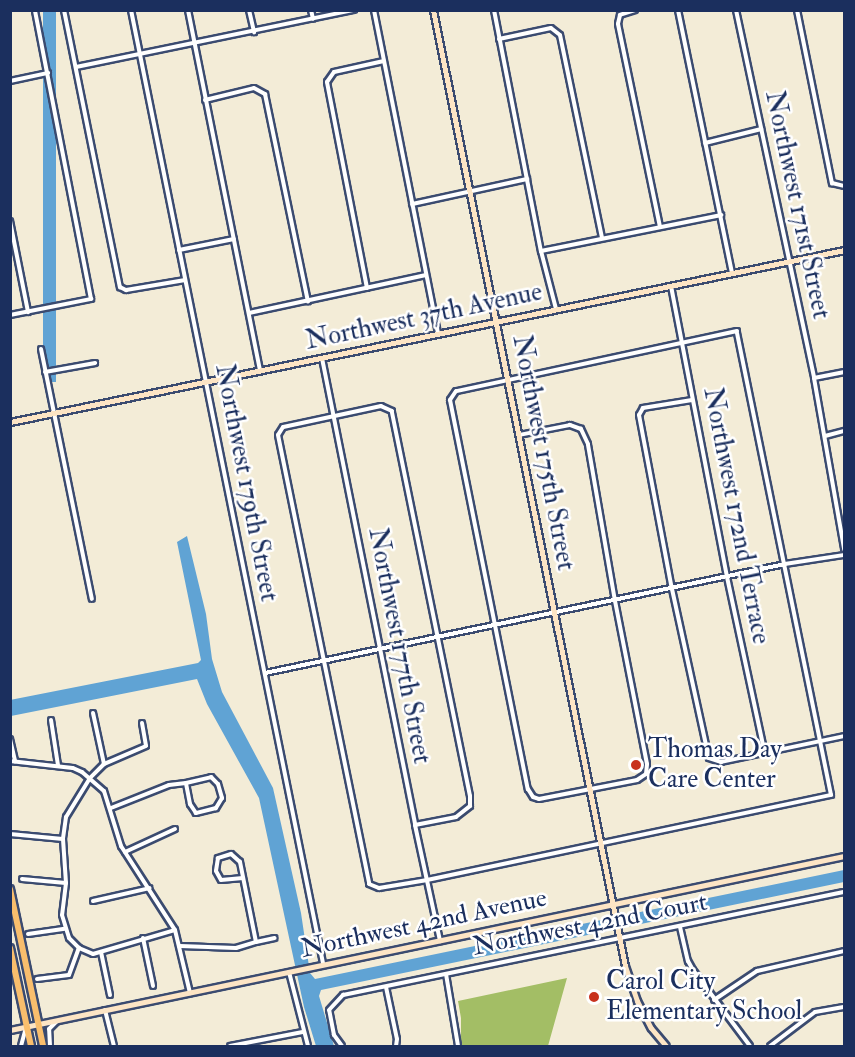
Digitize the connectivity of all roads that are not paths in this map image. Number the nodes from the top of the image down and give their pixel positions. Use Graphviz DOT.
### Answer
graph roads {
  1 [pos="35,10"];
  2 [pos="64,10"];
  3 [pos="131,10"];
  4 [pos="188,10"];
  5 [pos="249,10"];
  6 [pos="311,10"];
  7 [pos="354,10"];
  8 [pos="374,10"];
  9 [pos="433,10"];
  10 [pos="494,10"];
  11 [pos="635,10"];
  12 [pos="678,10"];
  13 [pos="736,10"];
  14 [pos="797,10"];
  15 [pos="313,19"];
  16 [pos="254,32"];
  17 [pos="499,39"];
  18 [pos="194,44"];
  19 [pos="140,55"];
  20 [pos="384,61"];
  21 [pos="76,67"];
  22 [pos="48,74"];
  23 [pos="10,81"];
  24 [pos="205,100"];
  25 [pos="761,129"];
  26 [pos="705,143"];
  27 [pos="527,179"];
  28 [pos="844,186"];
  29 [pos="470,192"];
  30 [pos="412,204"];
  31 [pos="721,214"];
  32 [pos="10,221"];
  33 [pos="660,226"];
  34 [pos="602,238"];
  35 [pos="234,239"];
  36 [pos="180,250"];
  37 [pos="541,251"];
  38 [pos="844,251"];
  39 [pos="787,261"];
  40 [pos="732,273"];
  41 [pos="426,275"];
  42 [pos="185,280"];
  43 [pos="671,285"];
  44 [pos="367,288"];
  45 [pos="308,302"];
  46 [pos="556,309"];
  47 [pos="28,312"];
  48 [pos="249,313"];
  49 [pos="10,315"];
  50 [pos="496,322"];
  51 [pos="438,334"];
  52 [pos="682,343"];
  53 [pos="41,349"];
  54 [pos="322,358"];
  55 [pos="95,363"];
  56 [pos="260,371"];
  57 [pos="45,372"];
  58 [pos="844,372"];
  59 [pos="814,378"];
  60 [pos="508,380"];
  61 [pos="206,382"];
  62 [pos="692,400"];
  63 [pos="53,413"];
  64 [pos="333,416"];
  65 [pos="10,422"];
  66 [pos="844,431"];
  67 [pos="519,435"];
  68 [pos="825,436"];
  69 [pos="844,549"];
  70 [pos="844,555"];
  71 [pos="785,564"];
  72 [pos="727,577"];
  73 [pos="672,589"];
  74 [pos="92,599"];
  75 [pos="615,601"];
  76 [pos="555,614"];
  77 [pos="496,625"];
  78 [pos="439,637"];
  79 [pos="381,650"];
  80 [pos="323,661"];
  81 [pos="265,673"];
  82 [pos="93,714"];
  83 [pos="51,720"];
  84 [pos="142,723"];
  85 [pos="844,736"];
  86 [pos="10,739"];
  87 [pos="822,740"];
  88 [pos="765,754"];
  89 [pos="13,761"];
  90 [pos="104,764"];
  91 [pos="58,765"];
  92 [pos="90,778"];
  93 [pos="186,783"];
  94 [pos="591,789"];
  95 [pos="111,808"];
  96 [pos="414,825"];
  97 [pos="175,829"];
  98 [pos="10,834"];
  99 [pos="63,839"];
  100 [pos="602,844"];
  101 [pos="125,852"];
  102 [pos="844,856"];
  103 [pos="22,879"];
  104 [pos="243,879"];
  105 [pos="427,880"];
  106 [pos="66,883"];
  107 [pos="150,888"];
  108 [pos="10,889"];
  109 [pos="844,892"];
  110 [pos="93,901"];
  111 [pos="614,904"];
  112 [pos="680,927"];
  113 [pos="65,929"];
  114 [pos="175,930"];
  115 [pos="28,934"];
  116 [pos="620,937"];
  117 [pos="143,938"];
  118 [pos="275,938"];
  119 [pos="440,940"];
  120 [pos="256,942"];
  121 [pos="180,946"];
  122 [pos="10,948"];
  123 [pos="79,948"];
  124 [pos="844,951"];
  125 [pos="100,952"];
  126 [pos="323,963"];
  127 [pos="289,971"];
  128 [pos="446,974"];
  129 [pos="37,979"];
  130 [pos="153,987"];
  131 [pos="386,987"];
  132 [pos="190,993"];
  133 [pos="110,995"];
  134 [pos="714,1000"];
  135 [pos="844,1007"];
  136 [pos="105,1010"];
  137 [pos="59,1020"];
  138 [pos="38,1024"];
  139 [pos="26,1027"];
  140 [pos="10,1030"];
  141 [pos="303,1032"];
  142 [pos="21,1047"];
  143 [pos="30,1047"];
  144 [pos="43,1047"];
  145 [pos="50,1047"];
  146 [pos="114,1047"];
  147 [pos="230,1047"];
  148 [pos="308,1047"];
  149 [pos="342,1047"];
  150 [pos="396,1047"];
  151 [pos="458,1047"];
  152 [pos="666,1047"];
  153 [pos="750,1047"];
  154 [pos="770,1047"];
  1 -- 22 [label="street"];
  2 -- 21 [label="street"];
  3 -- 19 [label="street, Northwest 179th Street"];
  4 -- 18 [label="street"];
  5 -- 16 [label="street"];
  6 -- 15 [label="street"];
  7 -- 15 [label="street"];
  8 -- 20 [label="street"];
  9 -- 29 [label="street, Northwest 175th Street"];
  10 -- 17 [label="street"];
  11 -- 33 [label="street"];
  12 -- 26 [label="street"];
  13 -- 25 [label="street, Northwest 171st Street"];
  14 -- 28 [label="street"];
  15 -- 16 [label="street"];
  16 -- 18 [label="street"];
  17 -- 27 [label="street"];
  17 -- 34 [label="street"];
  18 -- 19 [label="street"];
  18 -- 24 [label="street"];
  19 -- 21 [label="street"];
  19 -- 36 [label="street, Northwest 179th Street"];
  20 -- 30 [label="street"];
  20 -- 44 [label="street"];
  21 -- 42 [label="street"];
  22 -- 23 [label="street"];
  22 -- 47 [label="street"];
  24 -- 35 [label="street"];
  24 -- 45 [label="street"];
  25 -- 26 [label="street"];
  25 -- 39 [label="street, Northwest 171st Street"];
  26 -- 31 [label="street"];
  27 -- 29 [label="street"];
  27 -- 37 [label="street"];
  29 -- 30 [label="street"];
  29 -- 50 [label="street, Northwest 175th Street"];
  30 -- 41 [label="street"];
  31 -- 33 [label="street"];
  31 -- 40 [label="street"];
  32 -- 47 [label="street"];
  33 -- 34 [label="street"];
  34 -- 37 [label="street"];
  35 -- 36 [label="street"];
  35 -- 48 [label="street"];
  36 -- 42 [label="street, Northwest 179th Street"];
  37 -- 46 [label="street"];
  38 -- 39 [label="street, Northwest 37th Avenue"];
  39 -- 40 [label="street, Northwest 37th Avenue"];
  39 -- 59 [label="street, Northwest 171st Street"];
  40 -- 43 [label="street, Northwest 37th Avenue"];
  41 -- 44 [label="street"];
  41 -- 51 [label="street"];
  42 -- 61 [label="street, Northwest 179th Street"];
  43 -- 46 [label="street, Northwest 37th Avenue"];
  43 -- 52 [label="street, Northwest 172nd Terrace"];
  44 -- 45 [label="street"];
  45 -- 48 [label="street"];
  46 -- 50 [label="street, Northwest 37th Avenue"];
  47 -- 49 [label="street"];
  48 -- 56 [label="street"];
  50 -- 51 [label="street, Northwest 37th Avenue"];
  50 -- 60 [label="street, Northwest 175th Street"];
  51 -- 54 [label="street, Northwest 37th Avenue"];
  52 -- 60 [label="street"];
  52 -- 62 [label="street, Northwest 172nd Terrace"];
  52 -- 71 [label="street"];
  53 -- 57 [label="street"];
  54 -- 56 [label="street, Northwest 37th Avenue"];
  54 -- 64 [label="street, Northwest 177th Street"];
  55 -- 57 [label="street"];
  56 -- 61 [label="street, Northwest 37th Avenue"];
  57 -- 63 [label="street"];
  58 -- 59 [label="street"];
  59 -- 68 [label="street, Northwest 171st Street"];
  60 -- 67 [label="street, Northwest 175th Street"];
  60 -- 77 [label="street"];
  61 -- 63 [label="street, Northwest 37th Avenue"];
  61 -- 81 [label="street, Northwest 179th Street"];
  62 -- 72 [label="street, Northwest 172nd Terrace"];
  62 -- 73 [label="street"];
  63 -- 65 [label="street, Northwest 37th Avenue"];
  63 -- 74 [label="street"];
  64 -- 78 [label="street"];
  64 -- 79 [label="street, Northwest 177th Street"];
  64 -- 80 [label="street"];
  66 -- 68 [label="street"];
  67 -- 75 [label="street"];
  67 -- 76 [label="street, Northwest 175th Street"];
  68 -- 69 [label="street, Northwest 171st Street"];
  70 -- 71 [label="street"];
  71 -- 72 [label="street"];
  71 -- 87 [label="street"];
  72 -- 73 [label="street"];
  72 -- 88 [label="street, Northwest 172nd Terrace"];
  73 -- 75 [label="street"];
  73 -- 88 [label="street"];
  75 -- 76 [label="street"];
  75 -- 94 [label="street"];
  76 -- 77 [label="street"];
  76 -- 94 [label="street, Northwest 175th Street"];
  77 -- 78 [label="street"];
  77 -- 94 [label="street"];
  78 -- 79 [label="street"];
  78 -- 96 [label="street"];
  79 -- 80 [label="street"];
  79 -- 96 [label="street, Northwest 177th Street"];
  80 -- 81 [label="street"];
  80 -- 105 [label="street"];
  81 -- 126 [label="street, Northwest 179th Street"];
  82 -- 90 [label="street"];
  83 -- 91 [label="street"];
  84 -- 90 [label="street"];
  85 -- 87 [label="street"];
  86 -- 89 [label="street"];
  87 -- 88 [label="street"];
  87 -- 100 [label="street"];
  89 -- 91 [label="street"];
  90 -- 92 [label="street"];
  91 -- 92 [label="street"];
  92 -- 95 [label="street"];
  92 -- 99 [label="street"];
  93 -- 93 [label="street"];
  93 -- 95 [label="street"];
  94 -- 100 [label="street, Northwest 175th Street"];
  95 -- 101 [label="street"];
  96 -- 105 [label="street, Northwest 177th Street"];
  97 -- 101 [label="street"];
  98 -- 99 [label="street"];
  99 -- 106 [label="street"];
  100 -- 105 [label="street"];
  100 -- 111 [label="street, Northwest 175th Street"];
  101 -- 107 [label="street"];
  102 -- 111 [label="street, Northwest 42nd Avenue"];
  103 -- 106 [label="street"];
  104 -- 104 [label="street"];
  104 -- 120 [label="street"];
  105 -- 119 [label="street, Northwest 177th Street"];
  106 -- 113 [label="street"];
  107 -- 110 [label="street"];
  107 -- 114 [label="street"];
  108 -- 138 [label="main road"];
  109 -- 112 [label="street, Northwest 42nd Court"];
  111 -- 116 [label="street, Northwest 175th Street"];
  111 -- 119 [label="street, Northwest 42nd Avenue"];
  112 -- 116 [label="street, Northwest 42nd Court"];
  112 -- 134 [label="street"];
  113 -- 115 [label="street"];
  113 -- 123 [label="street"];
  114 -- 117 [label="street"];
  114 -- 121 [label="street"];
  116 -- 128 [label="street, Northwest 42nd Court"];
  116 -- 152 [label="street, Northwest 175th Street"];
  117 -- 125 [label="street"];
  117 -- 130 [label="street"];
  118 -- 120 [label="street"];
  119 -- 126 [label="street, Northwest 42nd Avenue"];
  120 -- 121 [label="street"];
  121 -- 132 [label="street"];
  122 -- 139 [label="main road"];
  123 -- 125 [label="street"];
  123 -- 129 [label="street"];
  124 -- 134 [label="street"];
  125 -- 133 [label="street"];
  126 -- 127 [label="street, Northwest 42nd Avenue"];
  127 -- 132 [label="street, Northwest 42nd Avenue"];
  127 -- 141 [label="street"];
  128 -- 131 [label="street, Northwest 42nd Court"];
  128 -- 151 [label="street"];
  131 -- 149 [label="street, Northwest 42nd Court"];
  131 -- 150 [label="street"];
  132 -- 136 [label="street, Northwest 42nd Avenue"];
  134 -- 153 [label="street"];
  135 -- 154 [label="street"];
  136 -- 137 [label="street, Northwest 42nd Avenue"];
  136 -- 146 [label="street"];
  137 -- 138 [label="street, Northwest 42nd Avenue"];
  137 -- 145 [label="street"];
  138 -- 139 [label="street, Northwest 42nd Avenue"];
  138 -- 144 [label="main road"];
  139 -- 140 [label="street, Northwest 42nd Avenue"];
  139 -- 142 [label="street"];
  139 -- 143 [label="main road"];
  141 -- 147 [label="street"];
  141 -- 148 [label="street"];
}
